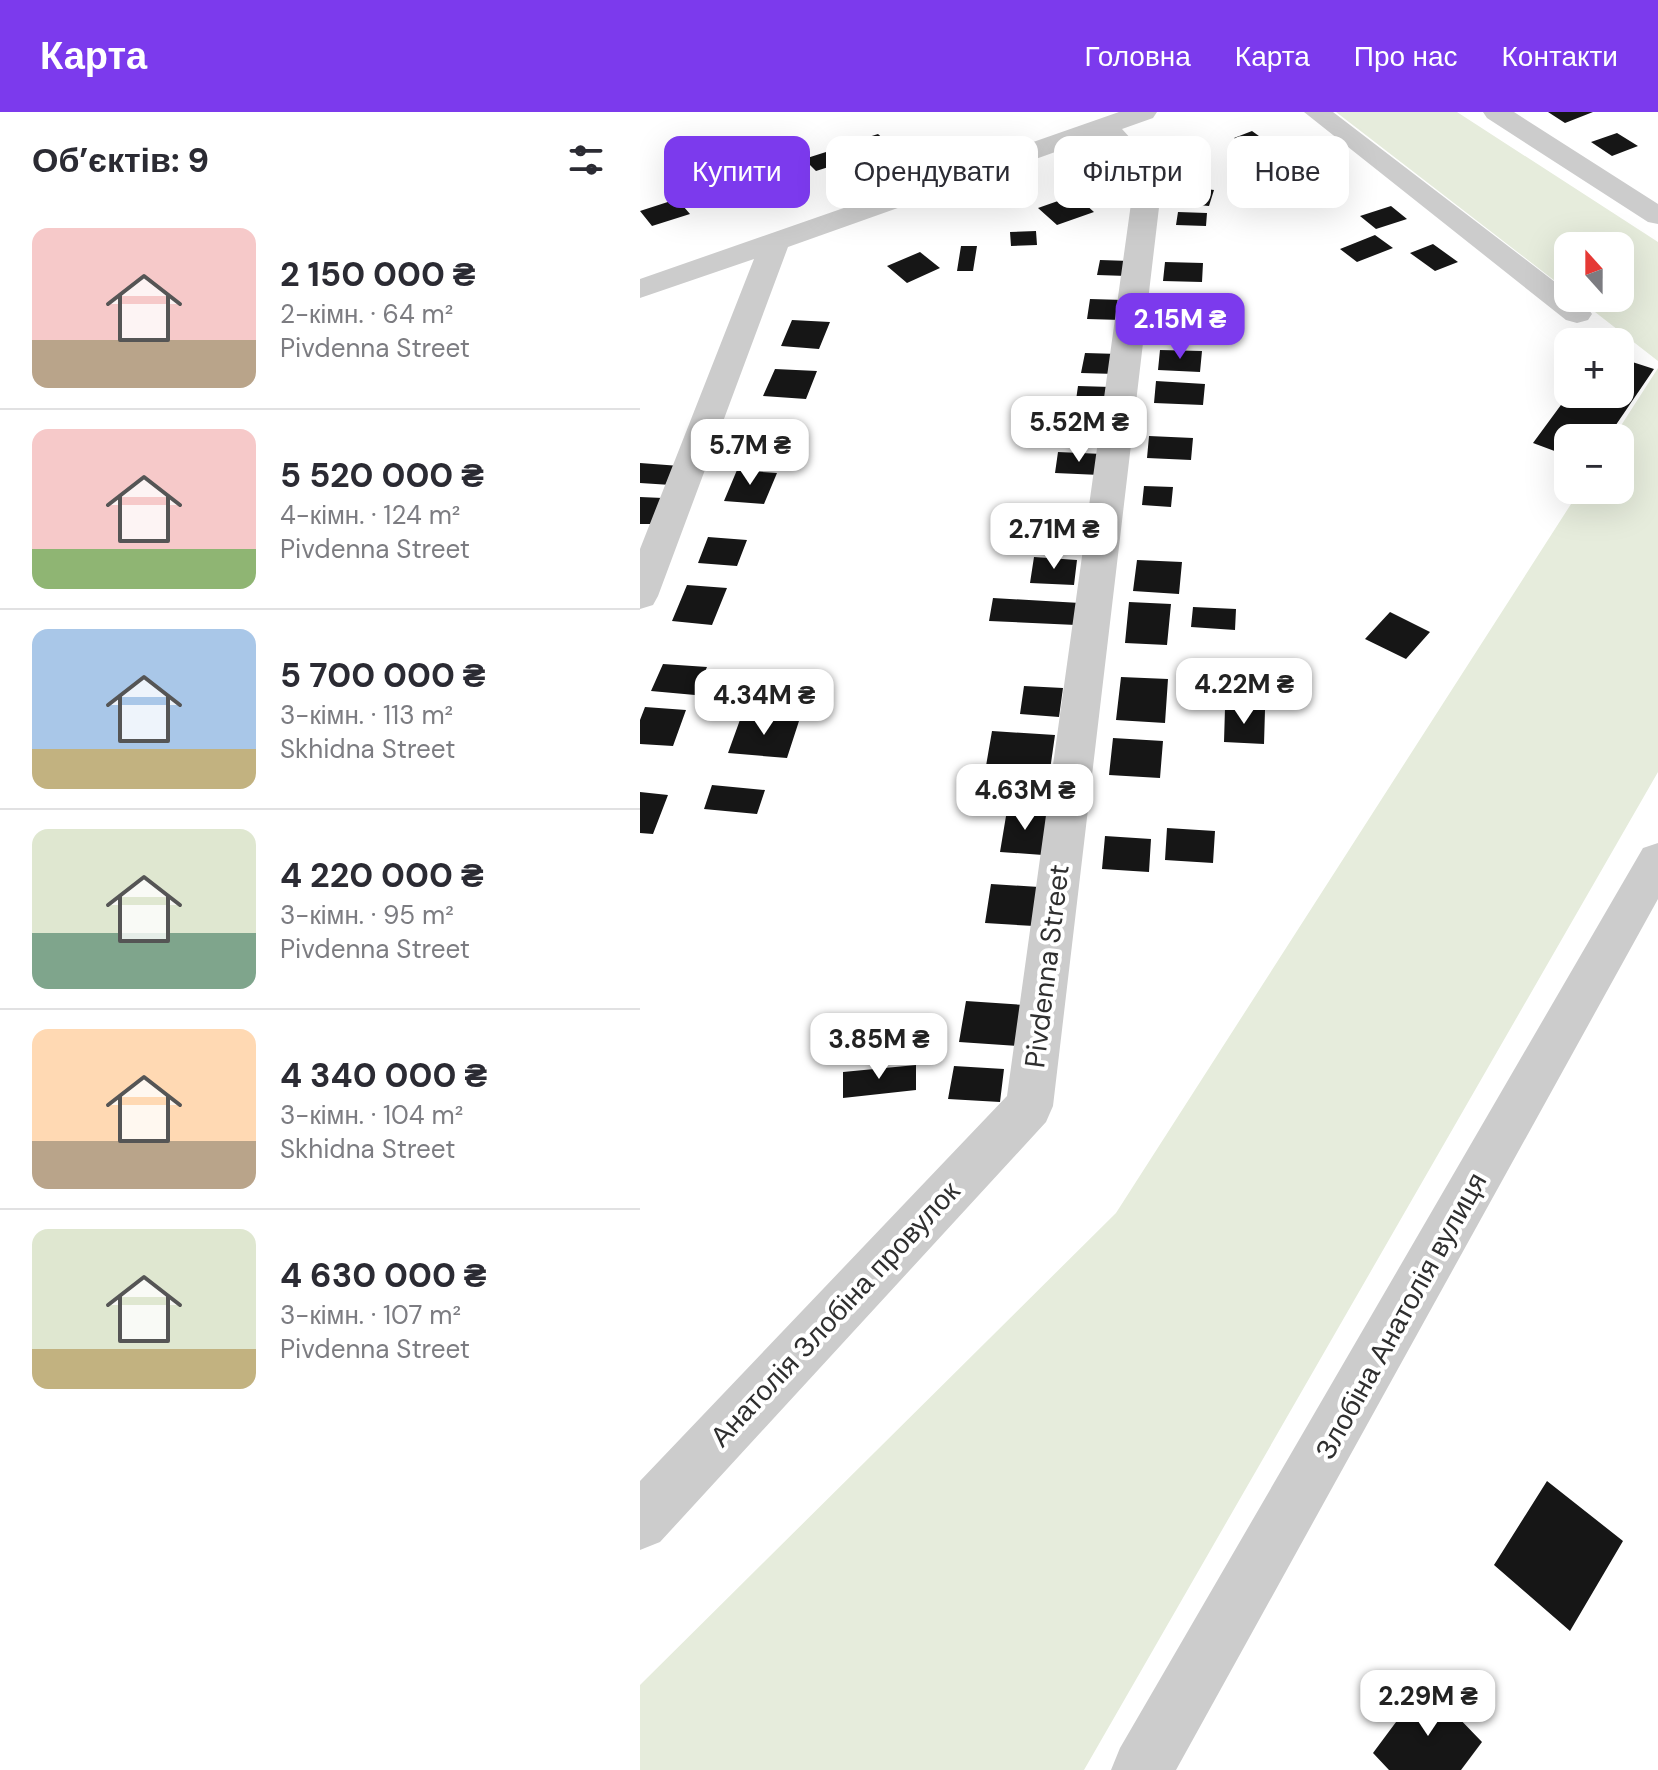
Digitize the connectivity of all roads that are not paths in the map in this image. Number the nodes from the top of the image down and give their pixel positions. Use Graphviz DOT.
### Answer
graph roads {
  1 [pos="1144,112"];
  2 [pos="1317,112"];
  3 [pos="1496,112"];
  4 [pos="1105,126"];
  5 [pos="1658,216"];
  6 [pos="775,242"];
  7 [pos="640,289"];
  8 [pos="1577,314"];
  9 [pos="640,596"];
  10 [pos="1658,860"];
  11 [pos="1029,1106"];
  12 [pos="640,1522"];
  13 [pos="1142,1770"];
  1 -- 4 [label="street"];
  2 -- 8 [label="street"];
  3 -- 5 [label="street"];
  4 -- 6 [label="street"];
  4 -- 11 [label="street, Pivdenna Street"];
  6 -- 7 [label="street"];
  6 -- 9 [label="street"];
  10 -- 13 [label="street, Злобіна Анатолія вулиця"];
  11 -- 12 [label="street, Анатолія Злобіна провулок"];
}
